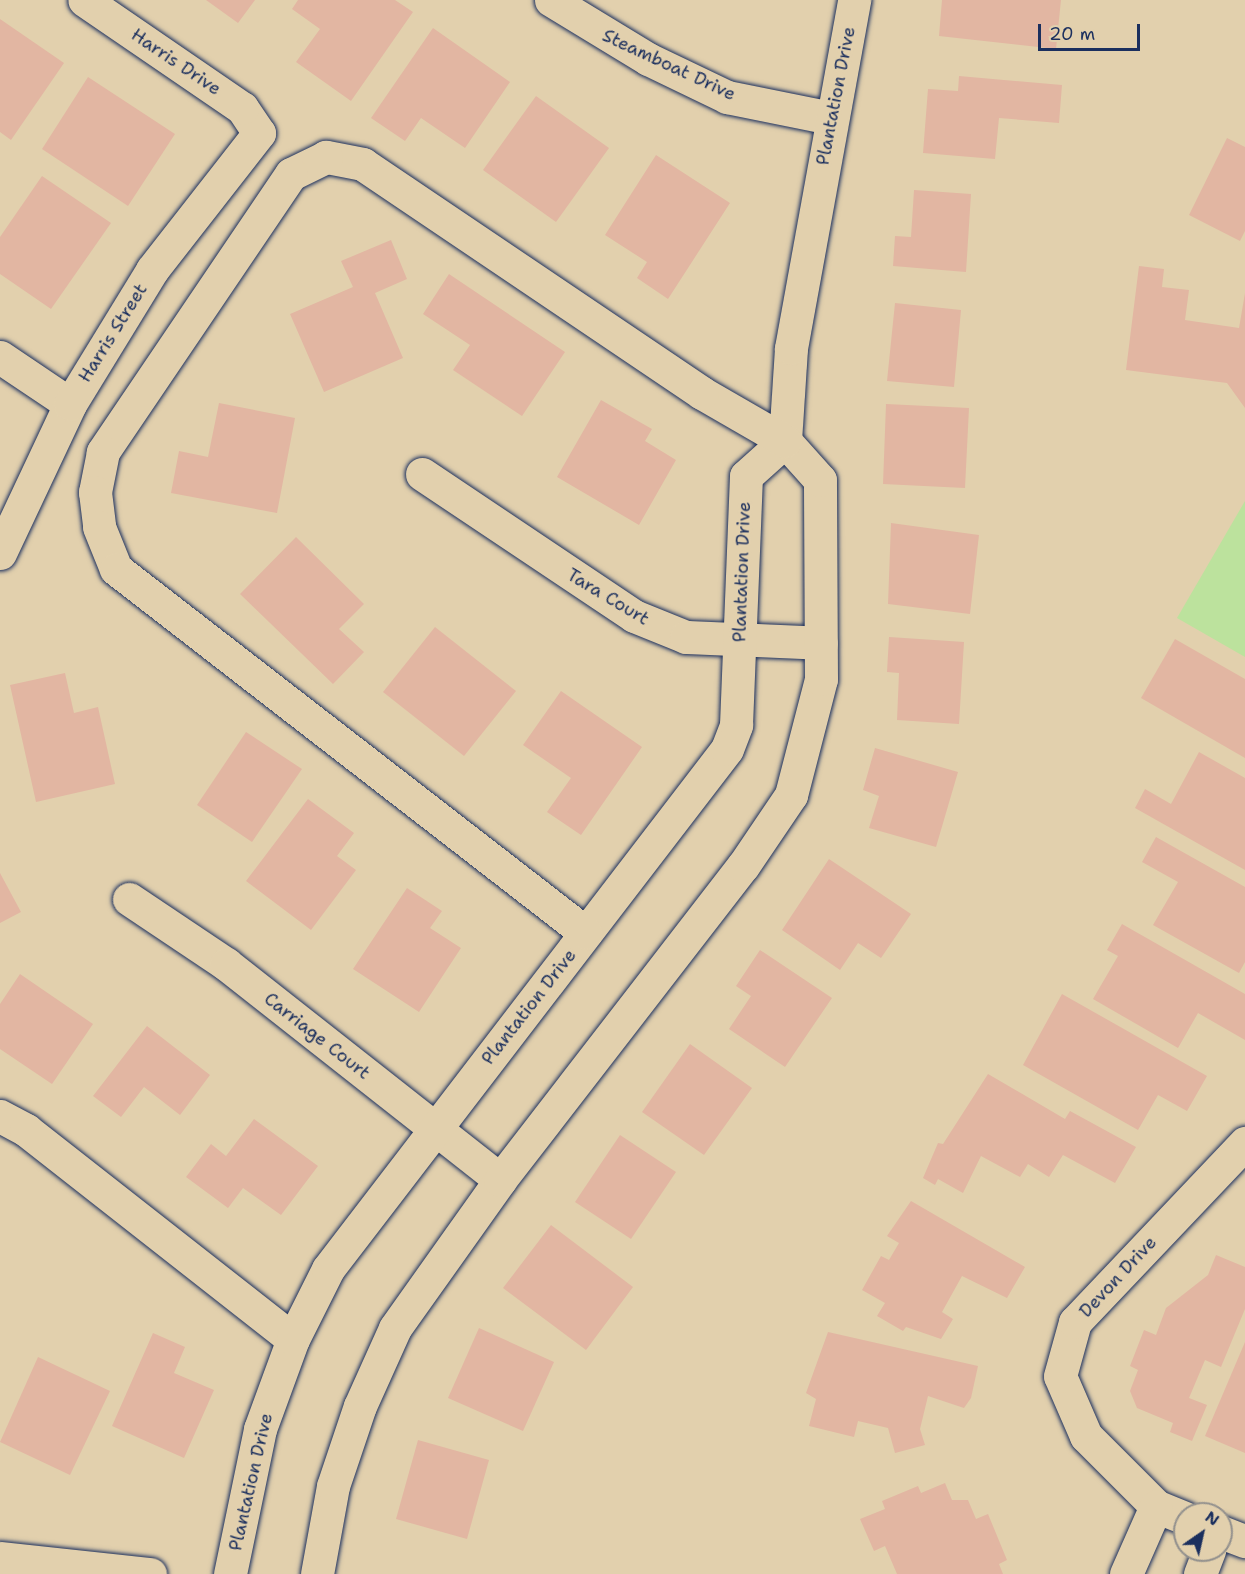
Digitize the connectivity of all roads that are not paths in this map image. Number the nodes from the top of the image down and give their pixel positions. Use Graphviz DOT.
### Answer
graph roads {
  1 [pos="84,0"];
  2 [pos="551,0"];
  3 [pos="854,0"];
  4 [pos="831,118"];
  5 [pos="259,133"];
  6 [pos="0,357"];
  7 [pos="70,404"];
  8 [pos="785,441"];
  9 [pos="422,474"];
  10 [pos="0,554"];
  11 [pos="739,642"];
  12 [pos="821,643"];
  13 [pos="129,899"];
  14 [pos="586,933"];
  15 [pos="0,1116"];
  16 [pos="435,1128"];
  17 [pos="1245,1143"];
  18 [pos="500,1180"];
  19 [pos="293,1339"];
  20 [pos="1170,1512"];
  21 [pos="0,1558"];
  22 [pos="150,1574"];
  23 [pos="230,1574"];
  24 [pos="317,1574"];
  25 [pos="1126,1574"];
  1 -- 5 [label="street, Harris Drive"];
  2 -- 4 [label="street, Steamboat Drive"];
  3 -- 4 [label="street, Plantation Drive"];
  4 -- 8 [label="street, Plantation Drive"];
  5 -- 7 [label="street, Harris Street"];
  6 -- 7 [label="street"];
  7 -- 10 [label="street, Harris Street"];
  8 -- 11 [label="street, Plantation Drive"];
  8 -- 12 [label="street"];
  8 -- 14 [label="street"];
  9 -- 11 [label="street, Tara Court"];
  11 -- 12 [label="street, Tara Court"];
  11 -- 14 [label="street, Plantation Drive"];
  12 -- 18 [label="street"];
  13 -- 16 [label="street, Carriage Court"];
  14 -- 16 [label="street, Plantation Drive"];
  15 -- 19 [label="street"];
  16 -- 18 [label="street, Carriage Court"];
  16 -- 19 [label="street, Plantation Drive"];
  17 -- 20 [label="street, Devon Drive"];
  18 -- 24 [label="street"];
  19 -- 23 [label="street, Plantation Drive"];
  20 -- 25 [label="street"];
  21 -- 22 [label="street"];
}
